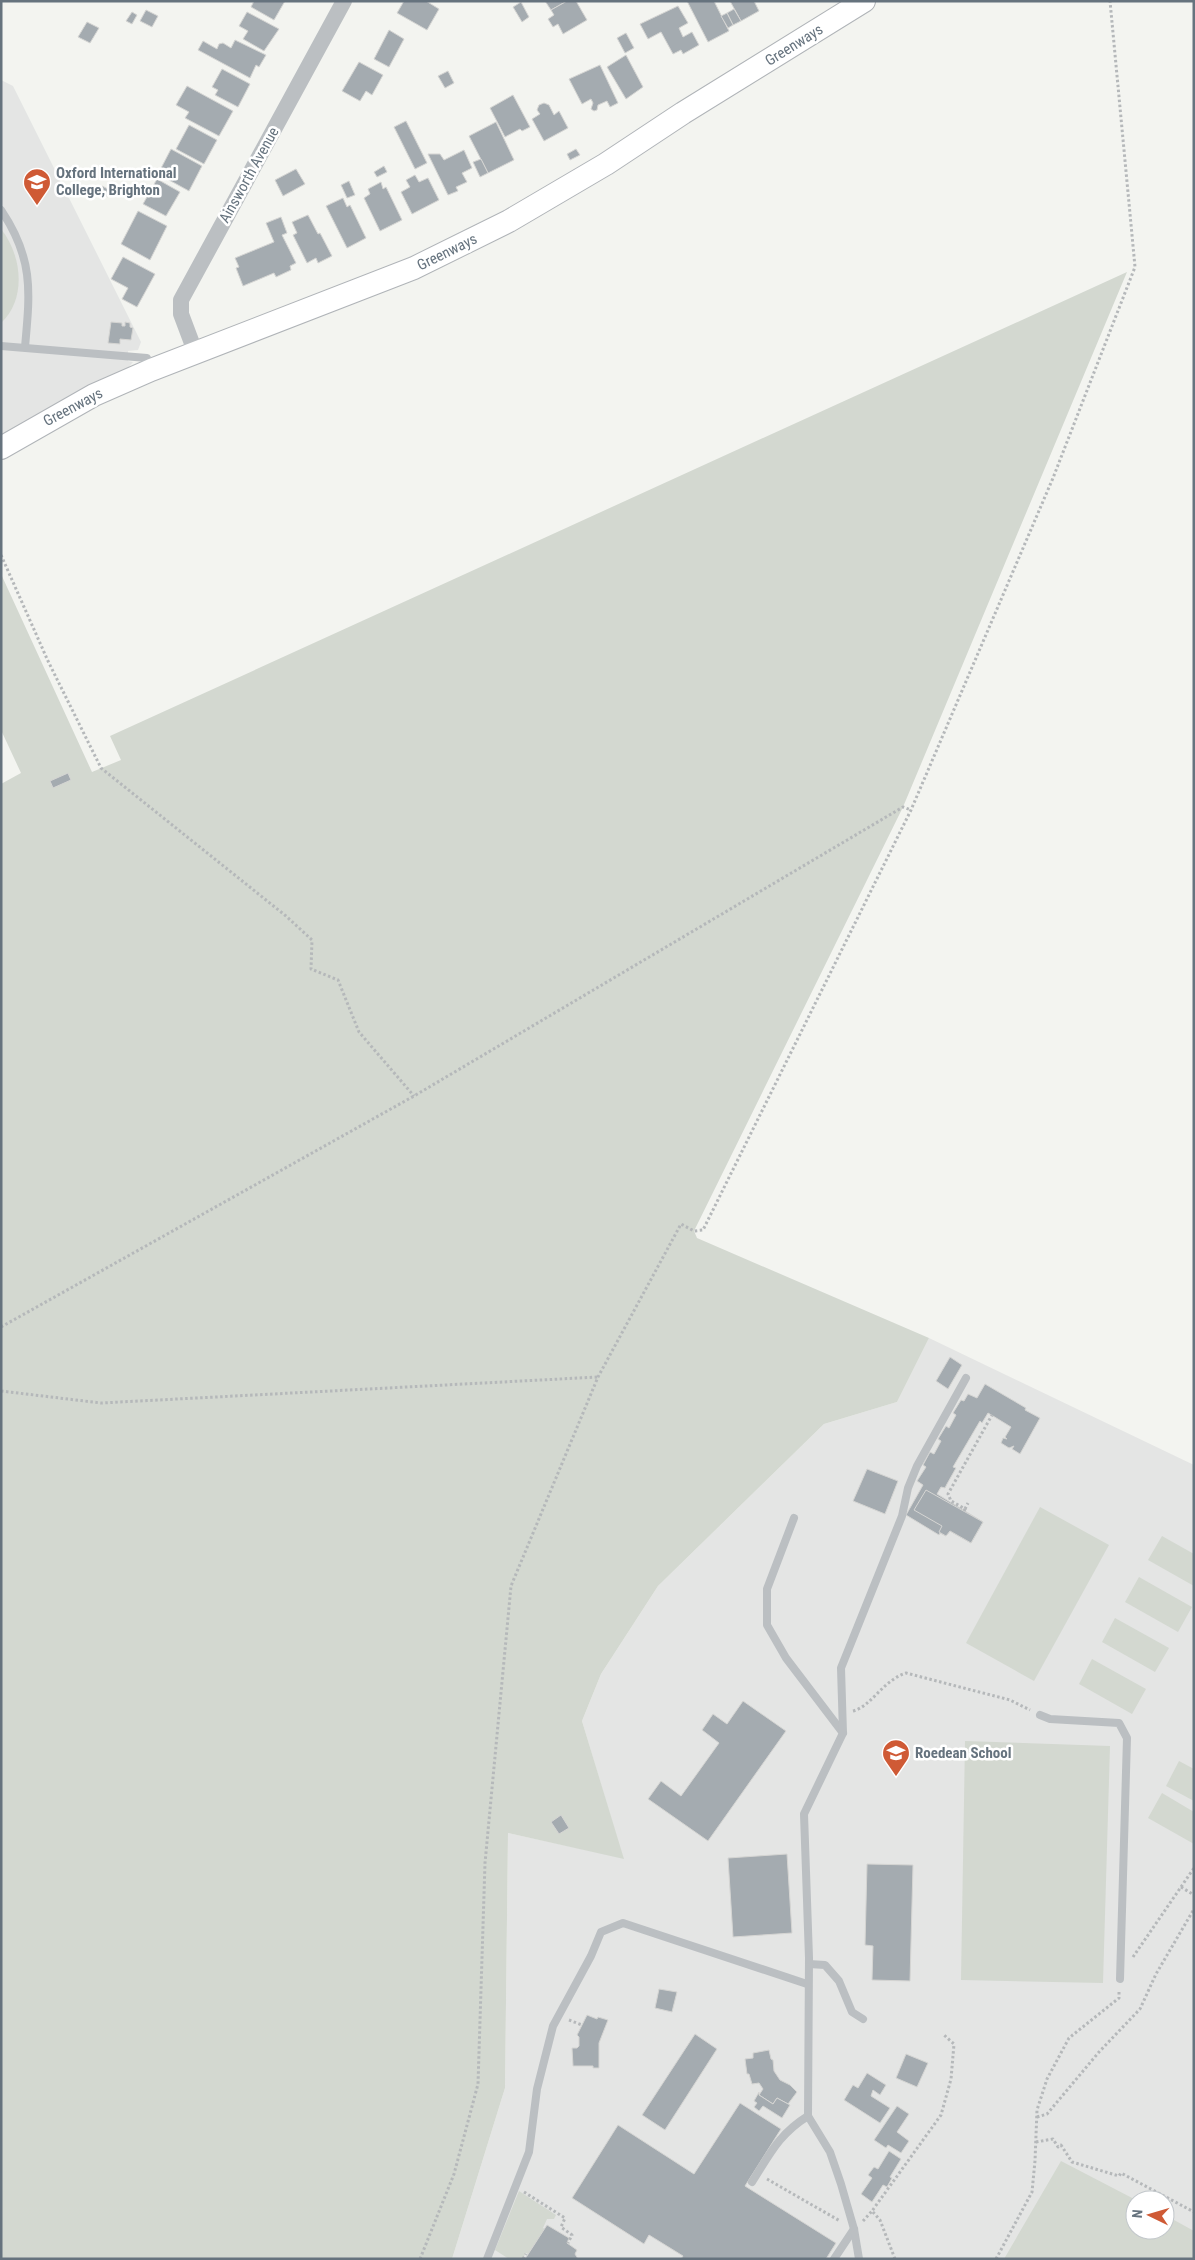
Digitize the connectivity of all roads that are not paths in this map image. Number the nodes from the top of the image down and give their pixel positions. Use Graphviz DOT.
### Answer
graph roads {
  1 [pos="344,1"];
  2 [pos="864,1"];
  3 [pos="1,210"];
  4 [pos="1,346"];
  5 [pos="25,347"];
  6 [pos="196,354"];
  7 [pos="152,370"];
  8 [pos="1,448"];
  9 [pos="966,1378"];
  10 [pos="794,1518"];
  11 [pos="1040,1715"];
  12 [pos="844,1733"];
  13 [pos="809,1964"];
  14 [pos="1120,1979"];
  15 [pos="807,1984"];
  16 [pos="863,2019"];
  17 [pos="808,2116"];
  18 [pos="752,2182"];
  19 [pos="853,2226"];
  20 [pos="487,2259"];
  21 [pos="834,2259"];
  22 [pos="859,2259"];
  1 -- 6 [label="street, Ainsworth Avenue"];
  2 -- 6 [label="street, Greenways"];
  3 -- 5 [label="lane"];
  4 -- 5 [label="lane"];
  5 -- 7 [label="lane"];
  6 -- 7 [label="street, Greenways"];
  7 -- 8 [label="street, Greenways"];
  9 -- 12 [label="lane"];
  10 -- 12 [label="lane"];
  11 -- 14 [label="lane"];
  12 -- 13 [label="lane"];
  13 -- 15 [label="lane"];
  13 -- 16 [label="lane"];
  15 -- 17 [label="lane"];
  15 -- 20 [label="lane"];
  17 -- 18 [label="lane"];
  17 -- 19 [label="lane"];
  19 -- 21 [label="lane"];
  19 -- 22 [label="lane"];
}
